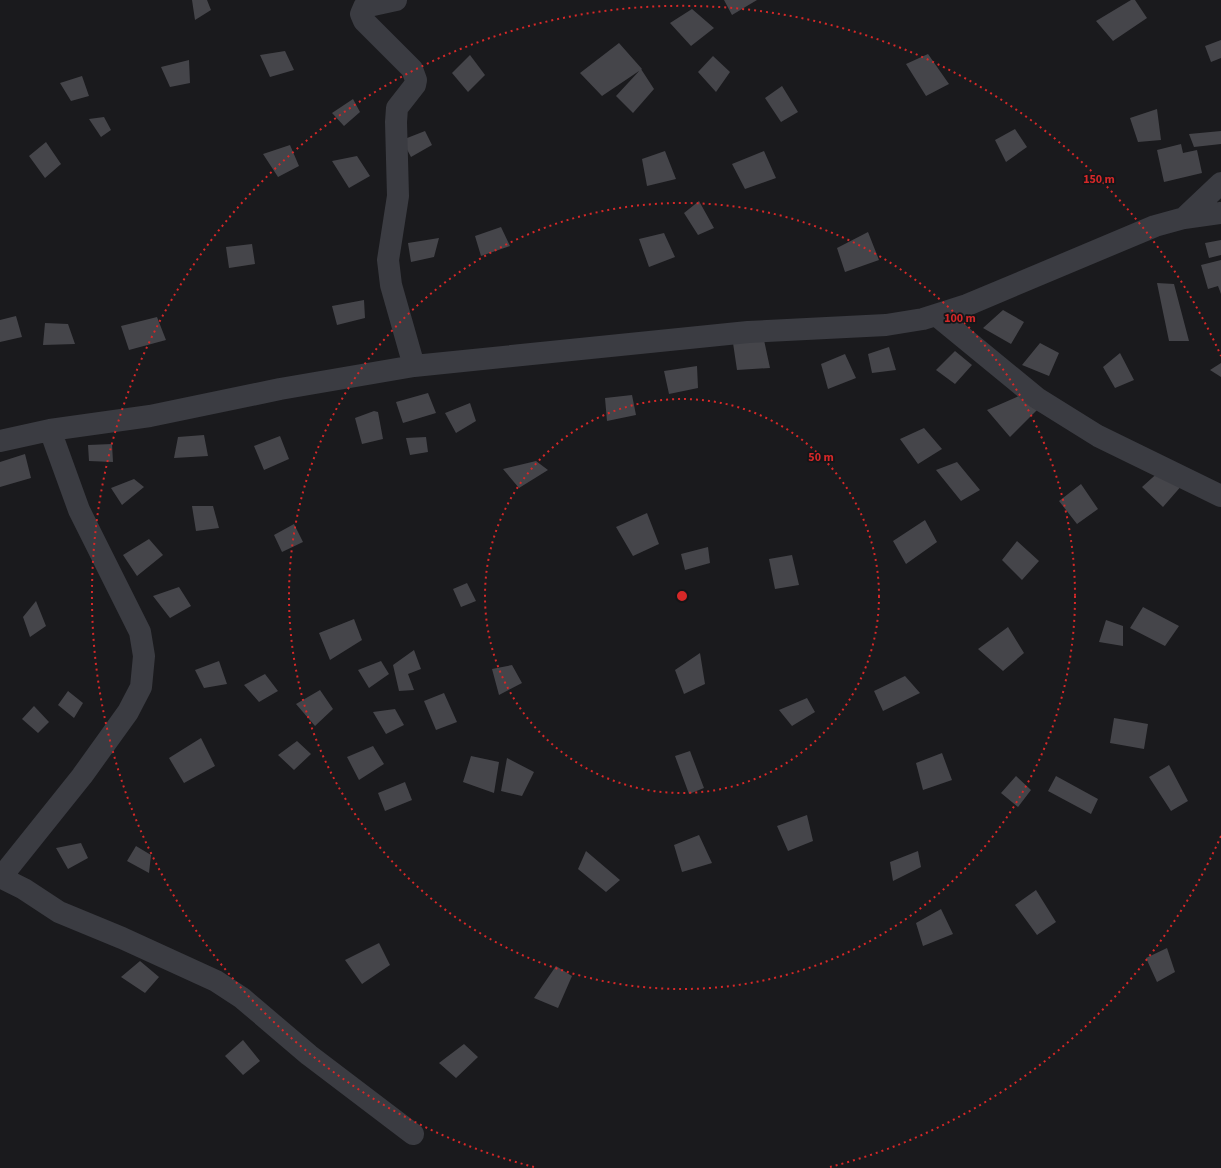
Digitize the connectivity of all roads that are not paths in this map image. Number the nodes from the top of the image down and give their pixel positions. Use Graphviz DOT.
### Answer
graph roads {
  1 [pos="396,0"];
  2 [pos="1221,182"];
  3 [pos="1221,212"];
  4 [pos="1184,218"];
  5 [pos="936,315"];
  6 [pos="414,366"];
  7 [pos="50,430"];
  8 [pos="0,441"];
  9 [pos="1221,496"];
  10 [pos="1,877"];
  11 [pos="413,1134"];
  1 -- 6 [label="street"];
  2 -- 4 [label="street"];
  3 -- 4 [label="street"];
  4 -- 5 [label="street"];
  5 -- 6 [label="street"];
  5 -- 9 [label="street"];
  6 -- 7 [label="street"];
  7 -- 8 [label="street"];
  7 -- 10 [label="street"];
  10 -- 11 [label="street"];
}
